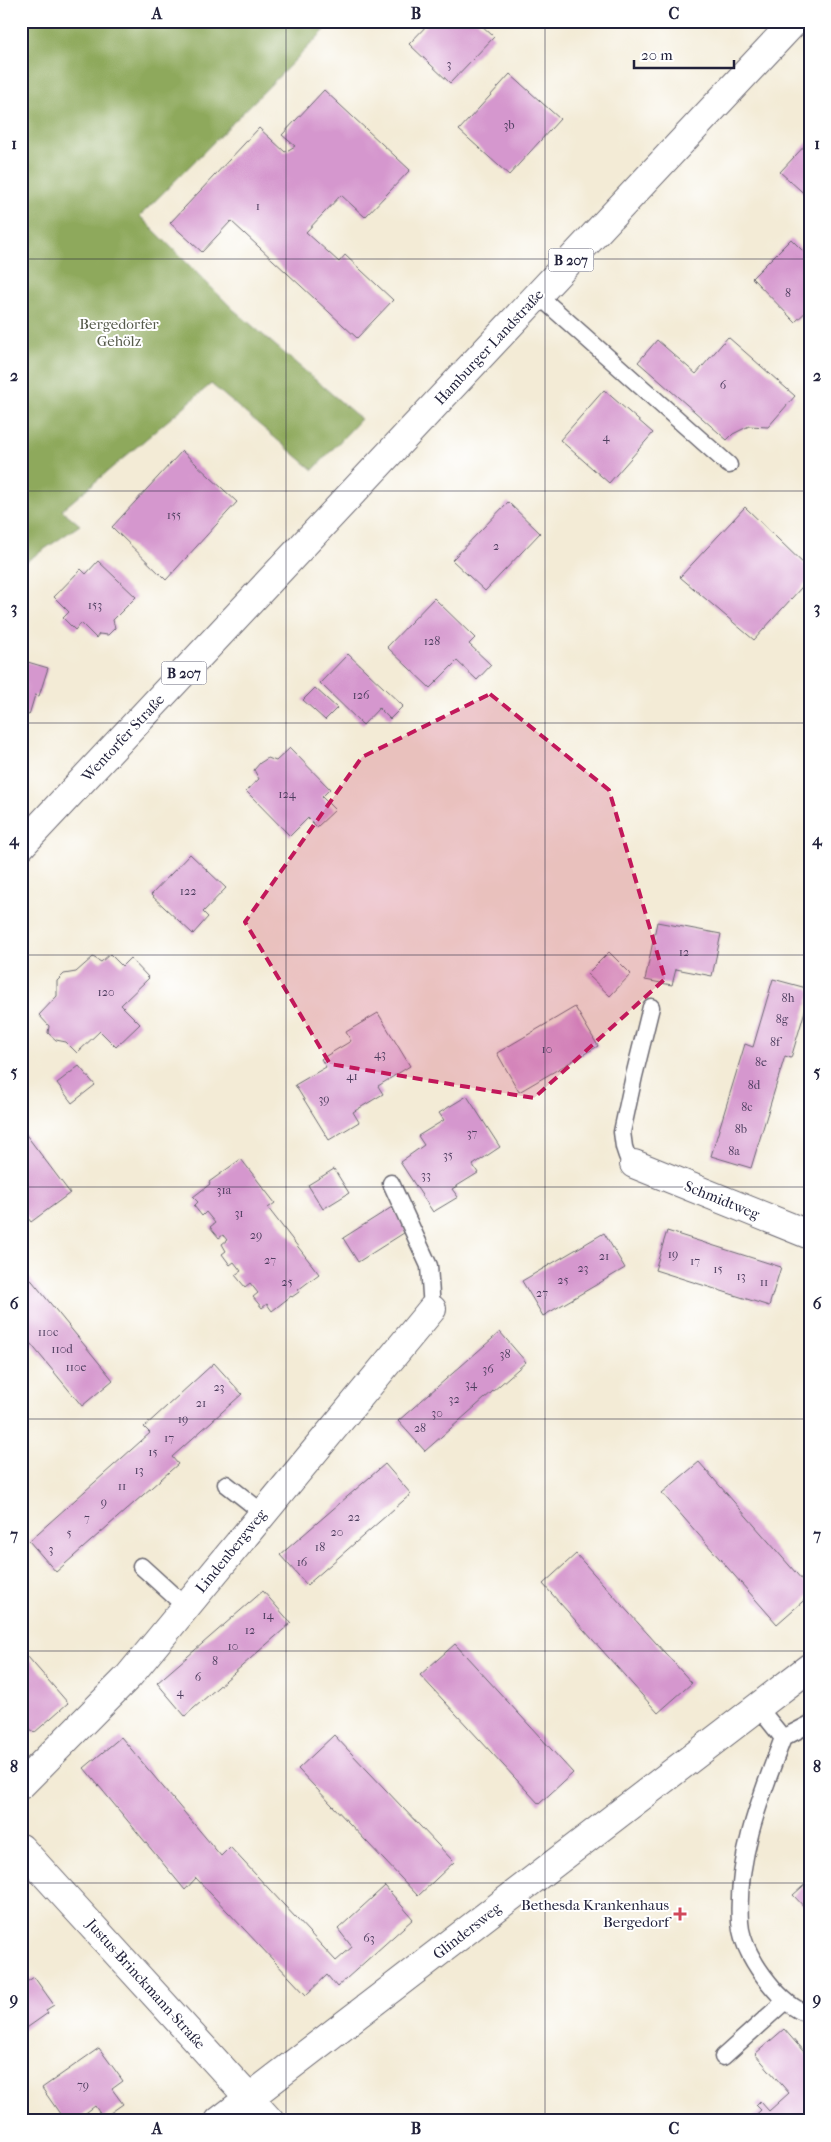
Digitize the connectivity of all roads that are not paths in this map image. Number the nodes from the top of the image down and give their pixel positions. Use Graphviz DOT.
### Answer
graph roads {
  1 [pos="796,21"];
  2 [pos="538,295"];
  3 [pos="729,465"];
  4 [pos="347,499"];
  5 [pos="21,846"];
  6 [pos="651,1007"];
  7 [pos="634,1164"];
  8 [pos="390,1183"];
  9 [pos="810,1235"];
  10 [pos="432,1309"];
  11 [pos="226,1484"];
  12 [pos="263,1513"];
  13 [pos="141,1566"];
  14 [pos="186,1607"];
  15 [pos="810,1667"];
  16 [pos="758,1707"];
  17 [pos="810,1724"];
  18 [pos="783,1738"];
  19 [pos="21,1785"];
  20 [pos="21,1848"];
  21 [pos="784,2002"];
  22 [pos="810,2015"];
  23 [pos="723,2057"];
  24 [pos="250,2098"];
  25 [pos="219,2121"];
  26 [pos="270,2121"];
  1 -- 2 [label="street, Hamburger Landstraße / B 207"];
  2 -- 3 [label="lane"];
  2 -- 4 [label="street, Hamburger Landstraße / B 207"];
  4 -- 5 [label="street, Wentorfer Straße / B 207"];
  6 -- 7 [label="lane"];
  7 -- 9 [label="street, Schmidtweg"];
  8 -- 10 [label="lane"];
  10 -- 12 [label="street, Lindenbergweg"];
  11 -- 12 [label="lane"];
  12 -- 14 [label="street, Lindenbergweg"];
  13 -- 14 [label="lane"];
  14 -- 19 [label="street, Lindenbergweg"];
  15 -- 16 [label="street, Glindersweg"];
  16 -- 18 [label="lane"];
  16 -- 24 [label="street, Glindersweg"];
  17 -- 18 [label="lane"];
  18 -- 21 [label="lane"];
  20 -- 24 [label="street, Justus-Brinckmann-Straße"];
  21 -- 22 [label="lane"];
  21 -- 23 [label="lane"];
  24 -- 25 [label="street, Glindersweg"];
  24 -- 26 [label="street, Justus-Brinckmann-Straße"];
}
